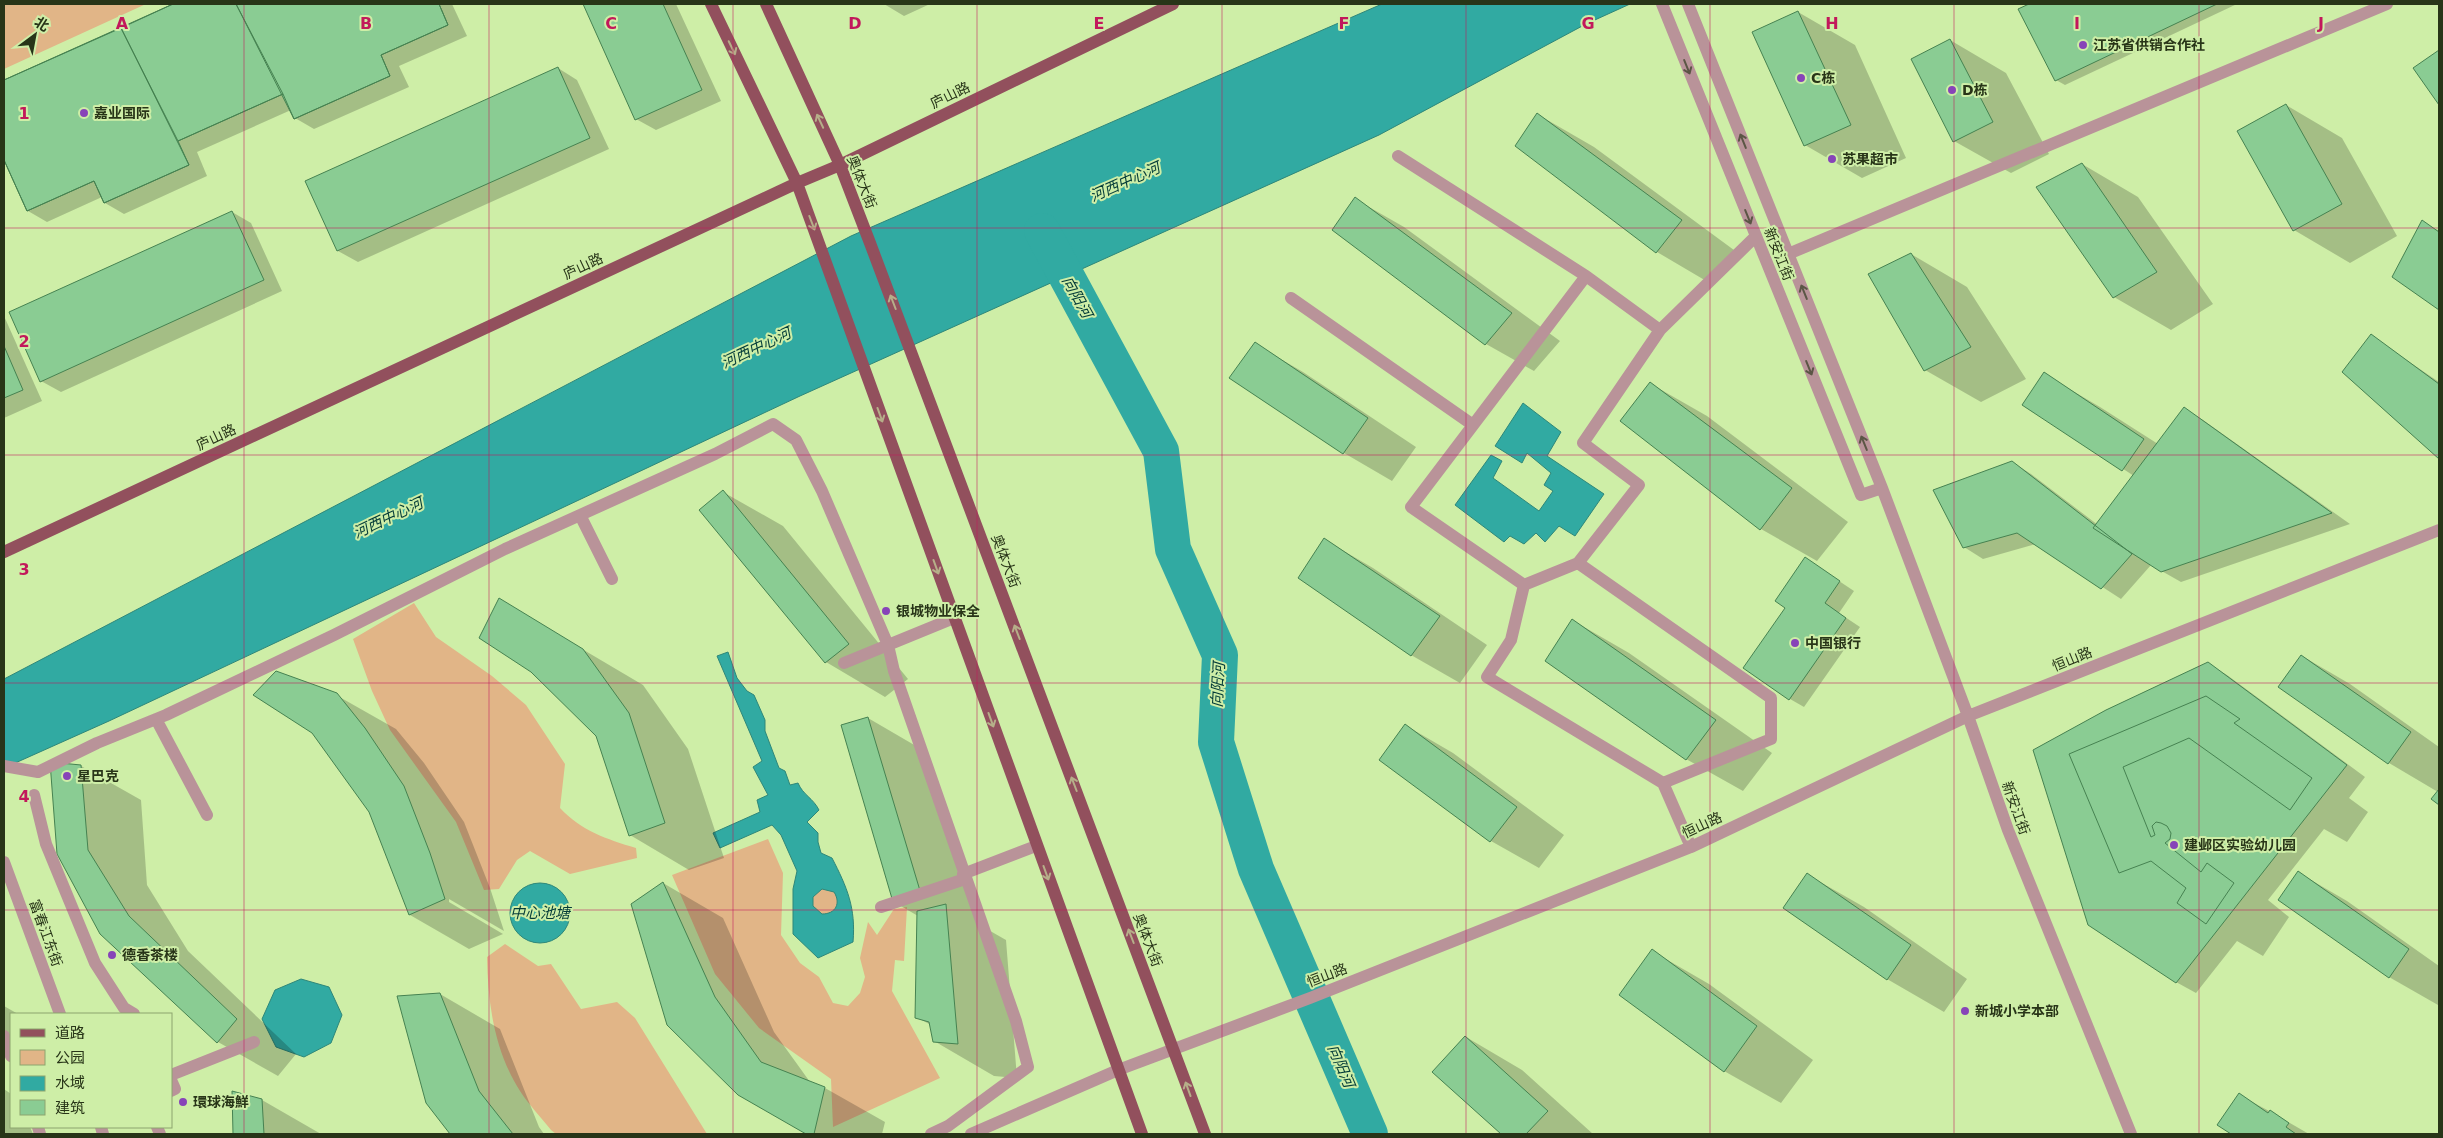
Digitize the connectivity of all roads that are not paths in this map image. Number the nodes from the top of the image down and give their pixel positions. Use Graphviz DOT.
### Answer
graph roads {
  1 [pos="711,4"];
  2 [pos="766,4"];
  3 [pos="1173,4"];
  4 [pos="1662,4"];
  5 [pos="2387,4"];
  6 [pos="1690,8"];
  7 [pos="1398,156"];
  8 [pos="840,165"];
  9 [pos="797,183"];
  10 [pos="1756,236"];
  11 [pos="1788,254"];
  12 [pos="1586,276"];
  13 [pos="1291,298"];
  14 [pos="1660,330"];
  15 [pos="1473,425"];
  16 [pos="1882,488"];
  17 [pos="580,515"];
  18 [pos="2439,530"];
  19 [pos="4,552"];
  20 [pos="1578,563"];
  21 [pos="612,579"];
  22 [pos="1524,585"];
  23 [pos="954,618"];
  24 [pos="888,646"];
  25 [pos="844,664"];
  26 [pos="1968,716"];
  27 [pos="156,719"];
  28 [pos="4,766"];
  29 [pos="1663,783"];
  30 [pos="34,795"];
  31 [pos="207,816"];
  32 [pos="1036,846"];
  33 [pos="1691,847"];
  34 [pos="4,862"];
  35 [pos="964,876"];
  36 [pos="881,907"];
  37 [pos="60,1013"];
  38 [pos="132,1013"];
  39 [pos="4,1036"];
  40 [pos="254,1042"];
  41 [pos="1174,1050"];
  42 [pos="10,1053"];
  43 [pos="1118,1070"];
  44 [pos="172,1075"];
  45 [pos="931,1134"];
  46 [pos="971,1134"];
  47 [pos="1142,1134"];
  48 [pos="1205,1134"];
  49 [pos="2132,1134"];
  1 -- 9 [label="main road, one-way"];
  8 -- 2 [label="main road, 奥体大街, one-way"];
  3 -- 8 [label="main road, 庐山路"];
  4 -- 10 [label="street, 新安江街, one-way"];
  5 -- 11 [label="street"];
  11 -- 6 [label="street, 新安江街, one-way"];
  7 -- 12 [label="street"];
  8 -- 9 [label="main road, 庐山路"];
  41 -- 8 [label="main road, 奥体大街, one-way"];
  9 -- 19 [label="main road, 庐山路"];
  9 -- 23 [label="main road, one-way"];
  10 -- 14 [label="street"];
  10 -- 16 [label="street, 新安江街, one-way"];
  16 -- 11 [label="street, 新安江街, one-way"];
  12 -- 14 [label="street"];
  12 -- 15 [label="street"];
  13 -- 15 [label="street"];
  14 -- 20 [label="street"];
  15 -- 22 [label="street"];
  16 -- 26 [label="street, 新安江街"];
  17 -- 21 [label="street"];
  17 -- 24 [label="street"];
  17 -- 27 [label="street"];
  18 -- 26 [label="street, 恒山路"];
  20 -- 22 [label="street"];
  20 -- 29 [label="street"];
  22 -- 29 [label="street"];
  23 -- 24 [label="street"];
  23 -- 32 [label="main road, one-way"];
  24 -- 25 [label="street"];
  24 -- 35 [label="street"];
  26 -- 33 [label="street, 恒山路"];
  26 -- 49 [label="street, 新安江街"];
  27 -- 28 [label="street"];
  27 -- 31 [label="street"];
  29 -- 33 [label="street"];
  30 -- 38 [label="street"];
  32 -- 35 [label="street"];
  32 -- 43 [label="main road, one-way"];
  33 -- 41 [label="street, 恒山路"];
  34 -- 37 [label="street, 富春江东街"];
  35 -- 36 [label="street"];
  35 -- 45 [label="street"];
  39 -- 42 [label="street"];
  40 -- 44 [label="street"];
  41 -- 43 [label="street, 恒山路"];
  48 -- 41 [label="main road, 奥体大街, one-way"];
  43 -- 46 [label="street, 恒山路"];
  43 -- 47 [label="main road"];
}
